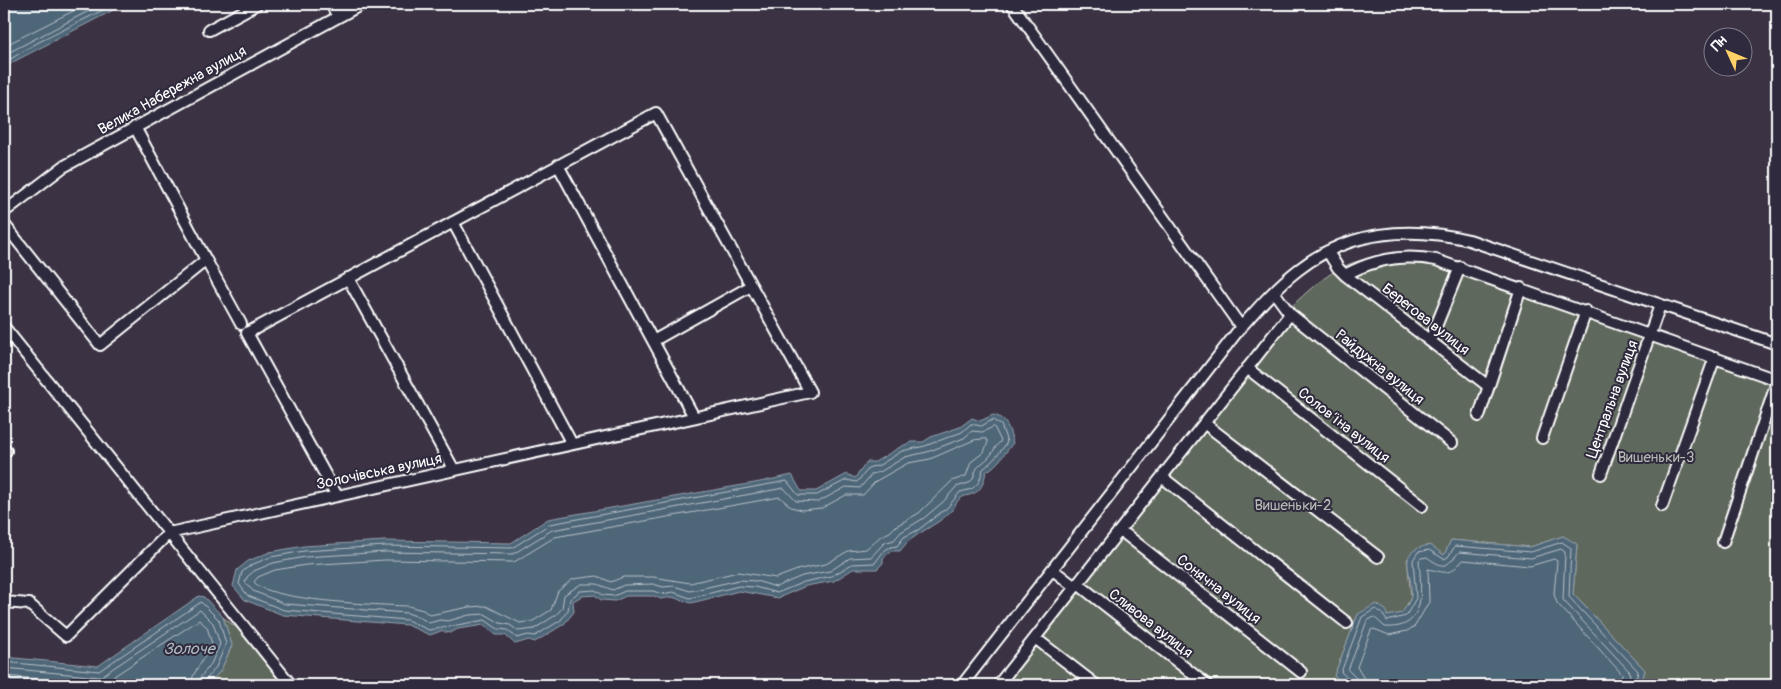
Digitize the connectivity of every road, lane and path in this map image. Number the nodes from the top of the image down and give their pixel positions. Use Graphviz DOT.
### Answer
graph roads {
  1 [pos="257,4"];
  2 [pos="331,4"];
  3 [pos="362,4"];
  4 [pos="1012,4"];
  5 [pos="338,17"];
  6 [pos="209,30"];
  7 [pos="135,127"];
  8 [pos="558,165"];
  9 [pos="4,212"];
  10 [pos="453,222"];
  11 [pos="4,224"];
  12 [pos="1328,252"];
  13 [pos="206,260"];
  14 [pos="1460,267"];
  15 [pos="1345,275"];
  16 [pos="348,278"];
  17 [pos="751,286"];
  18 [pos="1521,288"];
  19 [pos="1274,292"];
  20 [pos="1660,305"];
  21 [pos="1586,311"];
  22 [pos="1290,314"];
  23 [pos="241,324"];
  24 [pos="4,327"];
  25 [pos="1241,328"];
  26 [pos="1651,335"];
  27 [pos="653,341"];
  28 [pos="1430,341"];
  29 [pos="1777,344"];
  30 [pos="1715,357"];
  31 [pos="1248,368"];
  32 [pos="1777,381"];
  33 [pos="1488,386"];
  34 [pos="1479,416"];
  35 [pos="694,417"];
  36 [pos="1204,423"];
  37 [pos="1542,438"];
  38 [pos="572,444"];
  39 [pos="1452,444"];
  40 [pos="454,470"];
  41 [pos="1601,474"];
  42 [pos="1162,477"];
  43 [pos="337,496"];
  44 [pos="1422,506"];
  45 [pos="1662,506"];
  46 [pos="1120,530"];
  47 [pos="169,532"];
  48 [pos="1722,542"];
  49 [pos="1378,557"];
  50 [pos="1053,570"];
  51 [pos="1076,586"];
  52 [pos="4,602"];
  53 [pos="1347,622"];
  54 [pos="1035,638"];
  55 [pos="1300,672"];
  56 [pos="291,685"];
  57 [pos="962,685"];
  58 [pos="998,685"];
  59 [pos="1096,685"];
  60 [pos="1207,685"];
  1 -- 6 [label="street"];
  2 -- 5 [label="street"];
  3 -- 5 [label="street, Велика Набережна вулиця"];
  4 -- 25 [label="street"];
  5 -- 7 [label="street, Велика Набережна вулиця"];
  7 -- 9 [label="street, Велика Набережна вулиця"];
  7 -- 13 [label="street"];
  8 -- 10 [label="street"];
  8 -- 17 [label="street"];
  8 -- 27 [label="street"];
  10 -- 16 [label="street"];
  10 -- 38 [label="street"];
  11 -- 13 [label="street"];
  12 -- 15 [label="street, Берегова вулиця"];
  12 -- 19 [label="street"];
  12 -- 20 [label="street"];
  13 -- 23 [label="street"];
  14 -- 15 [label="street"];
  14 -- 18 [label="street"];
  14 -- 28 [label="street"];
  15 -- 28 [label="street, Берегова вулиця"];
  16 -- 40 [label="street"];
  16 -- 43 [label="street"];
  17 -- 27 [label="street"];
  17 -- 35 [label="street, Золочівська вулиця"];
  18 -- 21 [label="street"];
  18 -- 33 [label="street"];
  19 -- 22 [label="street, Райдужна вулиця"];
  19 -- 25 [label="street"];
  20 -- 26 [label="street, Центральна вулиця"];
  20 -- 29 [label="street"];
  21 -- 26 [label="street"];
  21 -- 37 [label="street"];
  22 -- 31 [label="street"];
  22 -- 39 [label="street, Райдужна вулиця"];
  24 -- 47 [label="street"];
  25 -- 50 [label="street"];
  26 -- 30 [label="street"];
  26 -- 41 [label="street, Центральна вулиця"];
  27 -- 35 [label="street"];
  28 -- 33 [label="street, Берегова вулиця"];
  30 -- 32 [label="street"];
  30 -- 45 [label="street"];
  31 -- 36 [label="street"];
  31 -- 44 [label="street, Соловʼїна вулиця"];
  32 -- 48 [label="street"];
  33 -- 34 [label="street"];
  35 -- 38 [label="street, Золочівська вулиця"];
  36 -- 42 [label="street"];
  36 -- 49 [label="street"];
  38 -- 40 [label="street, Золочівська вулиця"];
  40 -- 43 [label="street, Золочівська вулиця"];
  42 -- 46 [label="street"];
  42 -- 53 [label="street"];
  43 -- 47 [label="street, Золочівська вулиця"];
  46 -- 51 [label="street"];
  46 -- 55 [label="street, Сонячна вулиця"];
  47 -- 52 [label="street"];
  47 -- 56 [label="street"];
  50 -- 51 [label="street, Сливова вулиця"];
  50 -- 57 [label="street"];
  51 -- 54 [label="street"];
  51 -- 60 [label="street, Сливова вулиця"];
  54 -- 58 [label="street"];
  54 -- 59 [label="street"];
}
